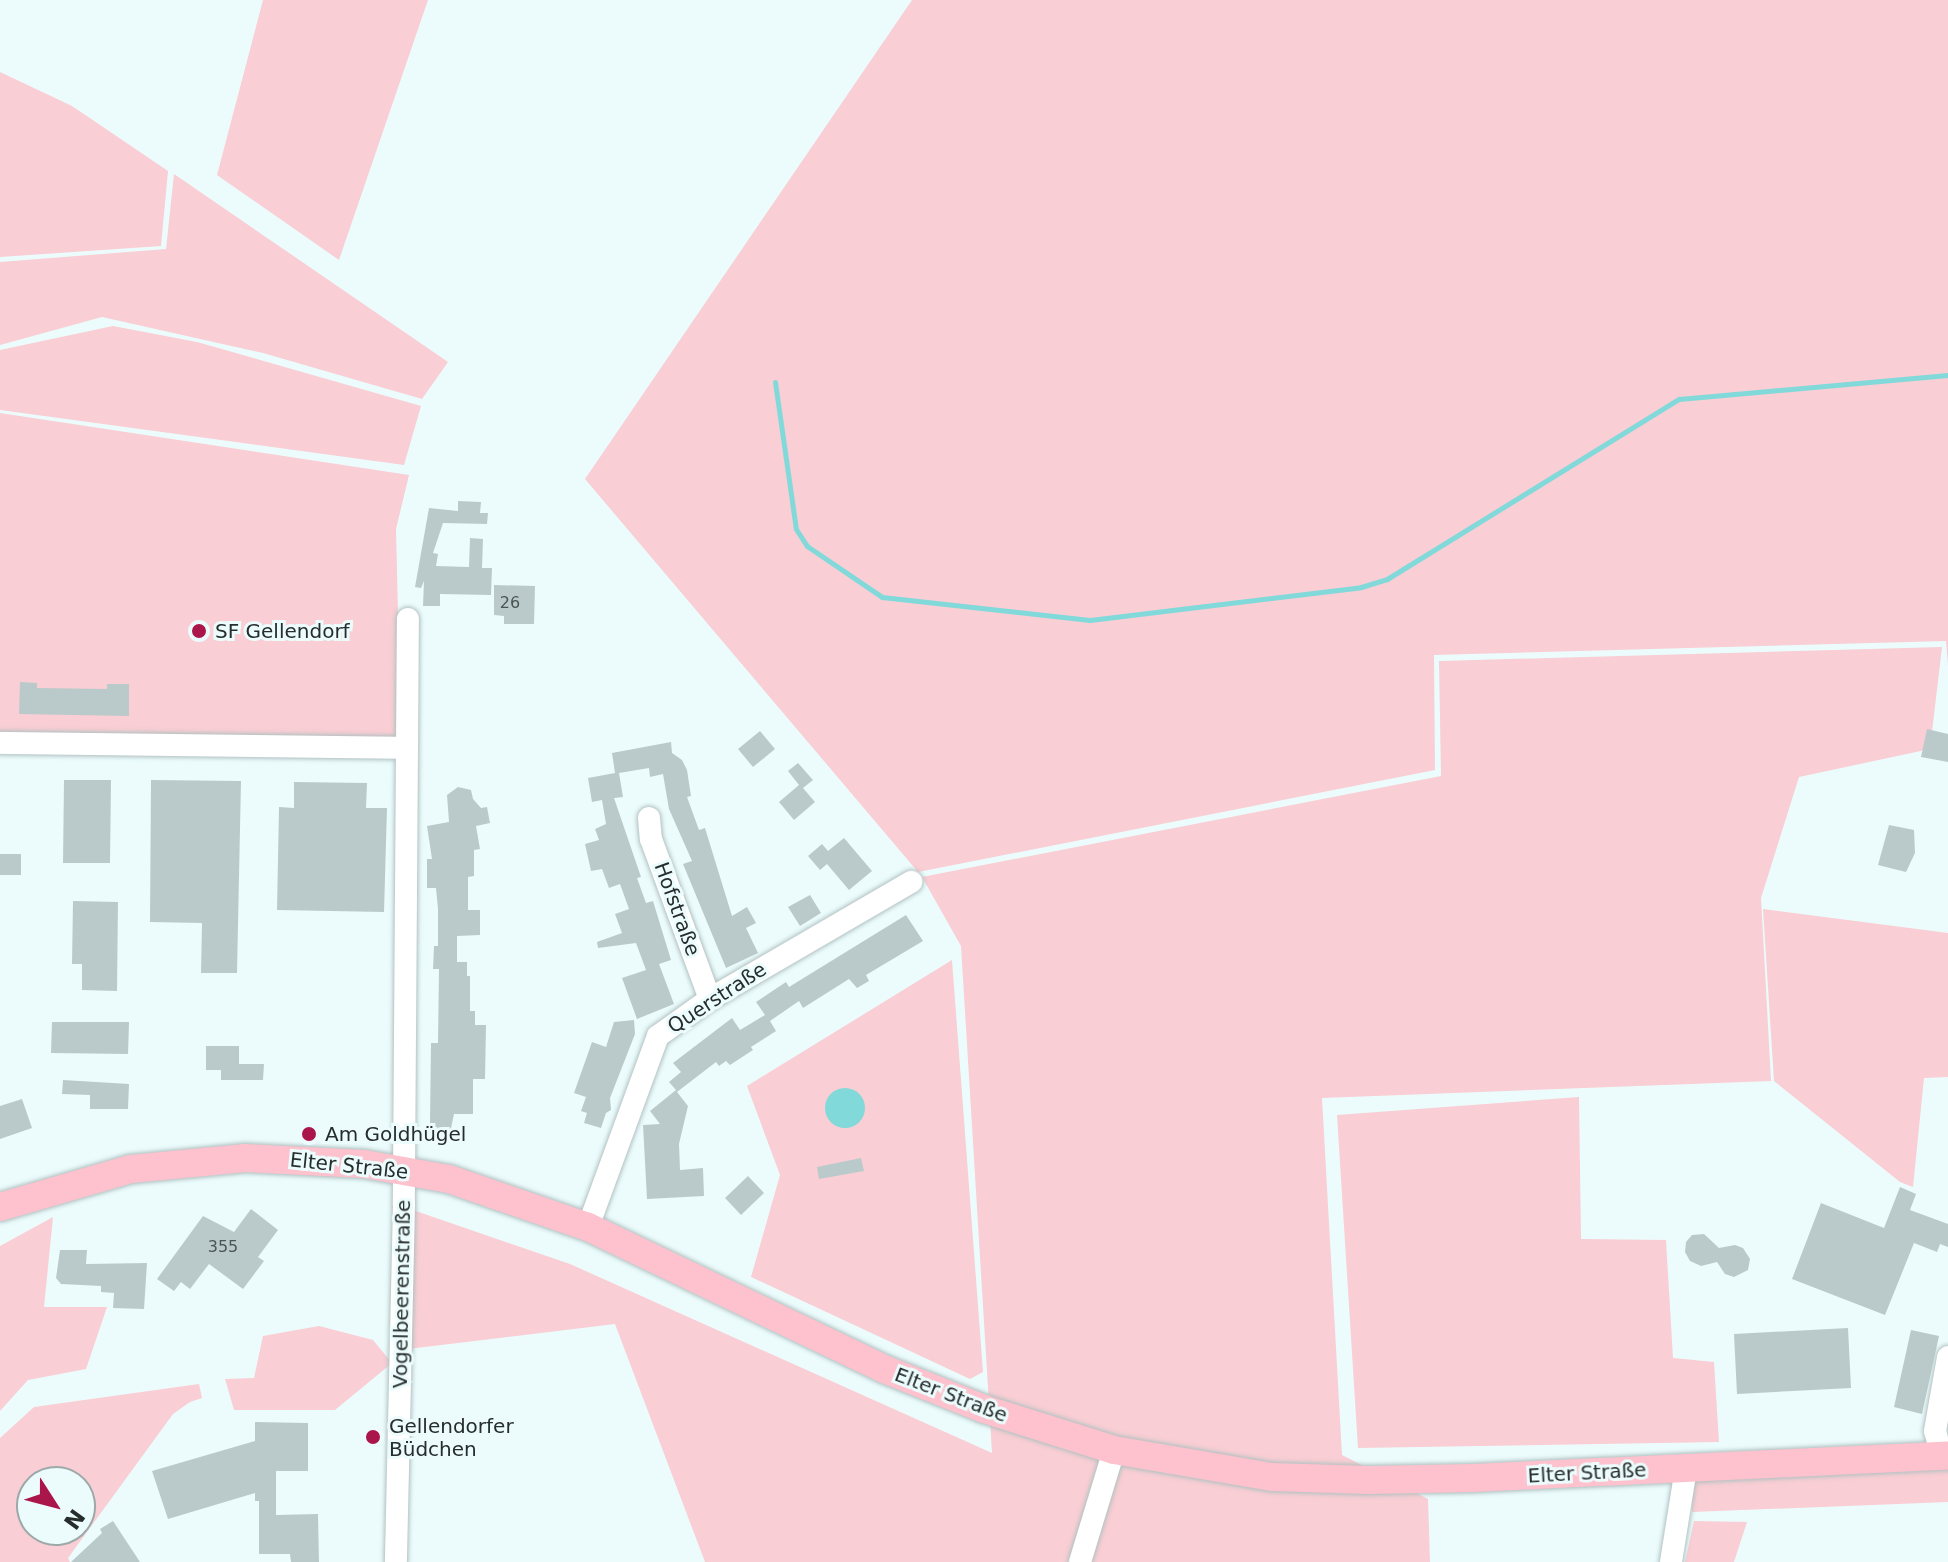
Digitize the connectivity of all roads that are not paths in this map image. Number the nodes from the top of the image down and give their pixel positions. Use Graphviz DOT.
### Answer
graph roads {
  1 [pos="408,619"];
  2 [pos="0,743"];
  3 [pos="407,748"];
  4 [pos="649,818"];
  5 [pos="911,882"];
  6 [pos="710,999"];
  7 [pos="403,1171"];
  8 [pos="0,1207"];
  9 [pos="588,1227"];
  10 [pos="1948,1357"];
  11 [pos="1114,1450"];
  12 [pos="1945,1457"];
  13 [pos="1686,1468"];
  14 [pos="396,1562"];
  15 [pos="1080,1562"];
  16 [pos="1671,1562"];
  1 -- 3 [label="street"];
  2 -- 3 [label="street"];
  3 -- 7 [label="street"];
  4 -- 6 [label="street, Hofstraße"];
  5 -- 6 [label="street, Querstraße"];
  6 -- 9 [label="street, Querstraße"];
  7 -- 8 [label="main road, Elter Straße"];
  7 -- 9 [label="main road, Elter Straße"];
  7 -- 14 [label="street, Vogelbeerenstraße"];
  9 -- 11 [label="main road, Elter Straße"];
  10 -- 12 [label="street, Elter Straße"];
  11 -- 13 [label="main road, Elter Straße"];
  11 -- 15 [label="street"];
  12 -- 13 [label="main road, Elter Straße"];
  13 -- 16 [label="street"];
}
